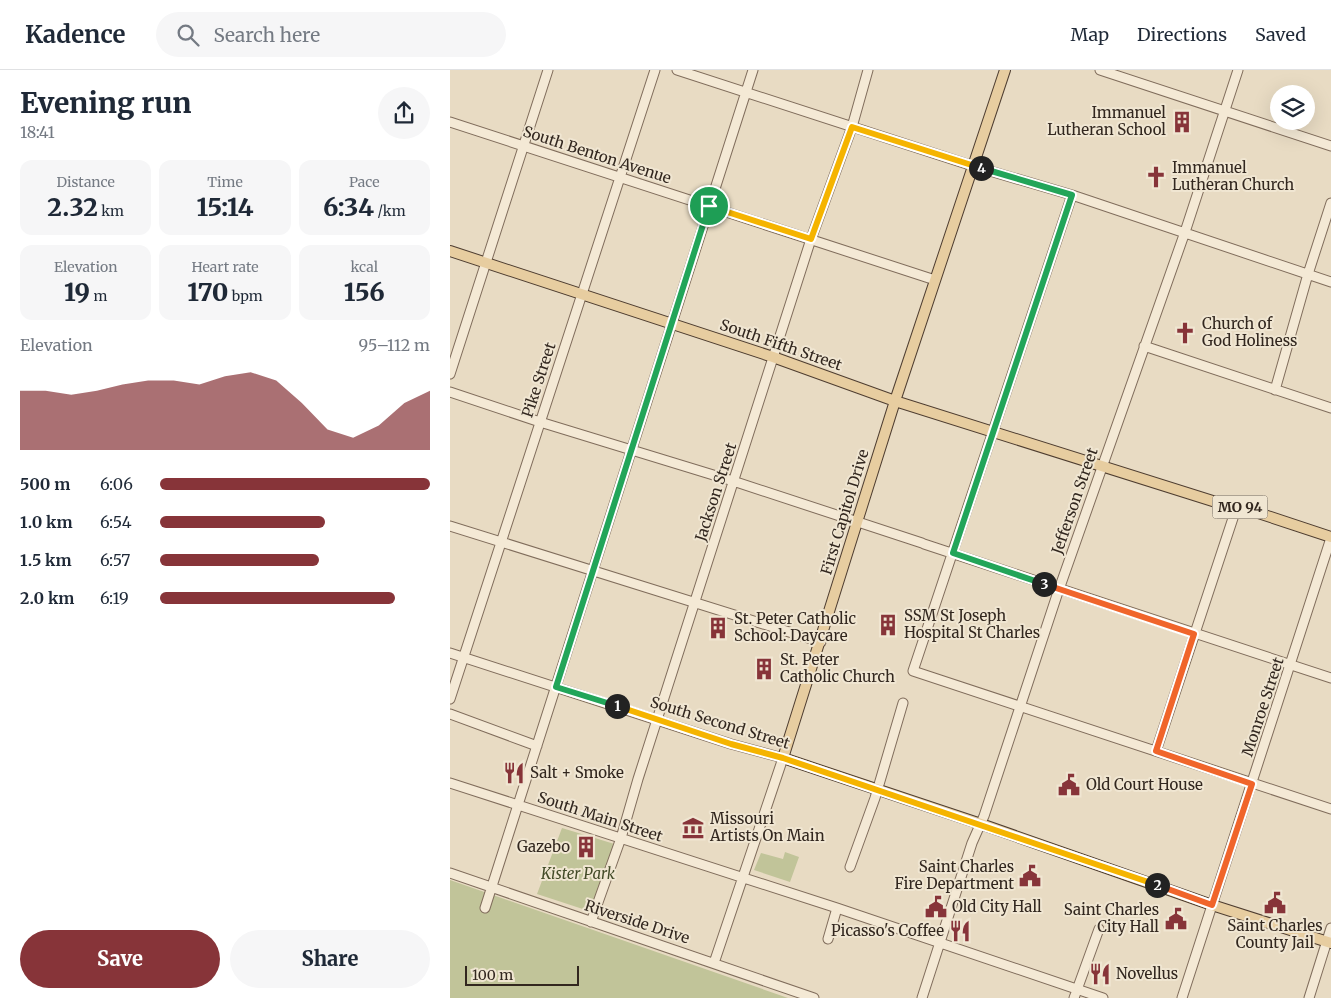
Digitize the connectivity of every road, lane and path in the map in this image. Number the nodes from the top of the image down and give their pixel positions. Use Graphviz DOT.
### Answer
graph roads {
  1 [pos="548,70"];
  2 [pos="655,70"];
  3 [pos="677,70"];
  4 [pos="753,70"];
  5 [pos="868,70"];
  6 [pos="1005,70"];
  7 [pos="1100,70"];
  8 [pos="1238,70"];
  9 [pos="1113,72"];
  10 [pos="746,92"];
  11 [pos="1224,112"];
  12 [pos="450,122"];
  13 [pos="852,127"];
  14 [pos="525,146"];
  15 [pos="1331,146"];
  16 [pos="973,166"];
  17 [pos="620,177"];
  18 [pos="1072,195"];
  19 [pos="1331,203"];
  20 [pos="709,206"];
  21 [pos="1185,232"];
  22 [pos="811,239"];
  23 [pos="450,251"];
  24 [pos="486,263"];
  25 [pos="1308,274"];
  26 [pos="935,280"];
  27 [pos="1331,282"];
  28 [pos="582,294"];
  29 [pos="672,323"];
  30 [pos="1144,346"];
  31 [pos="773,357"];
  32 [pos="450,374"];
  33 [pos="1275,390"];
  34 [pos="450,392"];
  35 [pos="895,401"];
  36 [pos="1331,408"];
  37 [pos="540,422"];
  38 [pos="993,433"];
  39 [pos="631,450"];
  40 [pos="1102,465"];
  41 [pos="733,481"];
  42 [pos="1237,506"];
  43 [pos="858,522"];
  44 [pos="450,526"];
  45 [pos="1331,537"];
  46 [pos="501,542"];
  47 [pos="953,553"];
  48 [pos="593,571"];
  49 [pos="1059,589"];
  50 [pos="694,603"];
  51 [pos="1194,634"];
  52 [pos="821,642"];
  53 [pos="450,653"];
  54 [pos="464,656"];
  55 [pos="1290,665"];
  56 [pos="1331,678"];
  57 [pos="556,687"];
  58 [pos="450,699"];
  59 [pos="903,703"];
  60 [pos="1020,706"];
  61 [pos="450,714"];
  62 [pos="657,720"];
  63 [pos="537,746"];
  64 [pos="1156,751"];
  65 [pos="783,758"];
  66 [pos="450,783"];
  67 [pos="1252,784"];
  68 [pos="877,790"];
  69 [pos="518,804"];
  70 [pos="1331,808"];
  71 [pos="981,824"];
  72 [pos="621,838"];
  73 [pos="850,866"];
  74 [pos="450,873"];
  75 [pos="743,877"];
  76 [pos="492,887"];
  77 [pos="1212,905"];
  78 [pos="485,908"];
  79 [pos="837,908"];
  80 [pos="591,922"];
  81 [pos="1331,928"];
  82 [pos="1099,929"];
  83 [pos="828,939"];
  84 [pos="1329,942"];
  85 [pos="941,944"];
  86 [pos="714,963"];
  87 [pos="1076,994"];
  88 [pos="814,998"];
  89 [pos="922,998"];
  90 [pos="1103,998"];
  91 [pos="1182,998"];
  92 [pos="1309,998"];
  1 -- 14 [label="street"];
  2 -- 17 [label="street, Pike Street"];
  3 -- 10 [label="street"];
  4 -- 10 [label="street"];
  5 -- 13 [label="street, Jackson Street"];
  6 -- 16 [label="main road, First Capitol Drive"];
  7 -- 9 [label="street"];
  8 -- 11 [label="street, Jefferson Street"];
  9 -- 11 [label="street"];
  10 -- 13 [label="street"];
  10 -- 20 [label="street"];
  11 -- 15 [label="street"];
  11 -- 21 [label="street, Jefferson Street"];
  12 -- 14 [label="street, South Benton Avenue"];
  13 -- 16 [label="street"];
  13 -- 22 [label="street, Jackson Street"];
  14 -- 17 [label="street, South Benton Avenue"];
  14 -- 24 [label="street"];
  16 -- 18 [label="street"];
  16 -- 26 [label="main road, First Capitol Drive"];
  17 -- 20 [label="street, South Benton Avenue"];
  17 -- 28 [label="street, Pike Street"];
  18 -- 21 [label="street"];
  18 -- 38 [label="street"];
  19 -- 25 [label="street"];
  20 -- 22 [label="street, South Benton Avenue"];
  20 -- 29 [label="street"];
  21 -- 25 [label="street"];
  21 -- 30 [label="street, Jefferson Street"];
  22 -- 26 [label="street, South Benton Avenue"];
  22 -- 31 [label="street, Jackson Street"];
  23 -- 24 [label="main road, South Fifth Street"];
  24 -- 28 [label="main road, South Fifth Street"];
  24 -- 32 [label="street"];
  25 -- 27 [label="street"];
  25 -- 33 [label="street"];
  26 -- 35 [label="main road, First Capitol Drive"];
  28 -- 29 [label="main road, South Fifth Street"];
  28 -- 37 [label="street, Pike Street"];
  29 -- 31 [label="main road, South Fifth Street"];
  29 -- 39 [label="street"];
  30 -- 33 [label="street"];
  30 -- 40 [label="street, Jefferson Street"];
  31 -- 35 [label="main road, South Fifth Street"];
  31 -- 41 [label="street, Jackson Street"];
  33 -- 36 [label="street"];
  34 -- 37 [label="street"];
  35 -- 38 [label="main road, South Fifth Street / MO 94"];
  35 -- 43 [label="main road, First Capitol Drive"];
  37 -- 39 [label="street"];
  37 -- 46 [label="street, Pike Street"];
  38 -- 40 [label="main road, South Fifth Street / MO 94"];
  38 -- 47 [label="street"];
  39 -- 41 [label="street"];
  39 -- 48 [label="street"];
  40 -- 42 [label="main road, MO 94"];
  40 -- 49 [label="street, Jefferson Street"];
  41 -- 43 [label="street"];
  41 -- 50 [label="street, Jackson Street"];
  42 -- 45 [label="main road, MO 94"];
  42 -- 51 [label="street"];
  43 -- 47 [label="street"];
  43 -- 52 [label="main road, First Capitol Drive"];
  44 -- 46 [label="street"];
  45 -- 55 [label="street, Monroe Street"];
  46 -- 48 [label="street"];
  46 -- 54 [label="street, Pike Street"];
  47 -- 49 [label="street"];
  47 -- 60 [label="street"];
  48 -- 50 [label="street"];
  48 -- 57 [label="street"];
  49 -- 51 [label="street"];
  49 -- 60 [label="street, Jefferson Street"];
  50 -- 52 [label="street"];
  50 -- 62 [label="street, Jackson Street"];
  51 -- 55 [label="street"];
  51 -- 64 [label="street"];
  52 -- 65 [label="main road, First Capitol Drive"];
  53 -- 54 [label="street, South Second Street"];
  54 -- 57 [label="street, South Second Street"];
  54 -- 58 [label="street, Pike Street"];
  55 -- 56 [label="street"];
  55 -- 67 [label="street, Monroe Street"];
  57 -- 62 [label="street, South Second Street"];
  57 -- 63 [label="street"];
  59 -- 68 [label="street"];
  60 -- 64 [label="street"];
  60 -- 71 [label="street, Jefferson Street"];
  61 -- 63 [label="street"];
  62 -- 65 [label="street, South Second Street"];
  62 -- 72 [label="street, Jackson Street"];
  63 -- 69 [label="street"];
  64 -- 67 [label="street"];
  65 -- 68 [label="main road, South Second Street"];
  65 -- 75 [label="street, First Capitol Drive"];
  66 -- 69 [label="street, South Main Street"];
  67 -- 70 [label="street"];
  67 -- 77 [label="street, Monroe Street"];
  68 -- 71 [label="main road, South Second Street"];
  68 -- 73 [label="street"];
  69 -- 72 [label="street, South Main Street"];
  69 -- 76 [label="street"];
  71 -- 77 [label="main road, South Second Street"];
  71 -- 85 [label="street, Jefferson Street"];
  72 -- 75 [label="street, South Main Street"];
  72 -- 80 [label="street, Jackson Street"];
  74 -- 76 [label="street, Riverside Drive"];
  75 -- 79 [label="street, South Main Street"];
  75 -- 86 [label="street, First Capitol Drive"];
  76 -- 78 [label="street"];
  76 -- 80 [label="street, Riverside Drive"];
  77 -- 84 [label="main road, South Second Street"];
  77 -- 91 [label="street, Monroe Street"];
  79 -- 83 [label="street"];
  79 -- 85 [label="street, South Main Street"];
  80 -- 86 [label="street, Riverside Drive"];
  81 -- 84 [label="street"];
  82 -- 87 [label="street"];
  84 -- 92 [label="street"];
  85 -- 87 [label="street, South Main Street"];
  85 -- 89 [label="street, Jefferson Street"];
  86 -- 88 [label="street, Riverside Drive"];
  87 -- 90 [label="street, South Main Street"];
}
